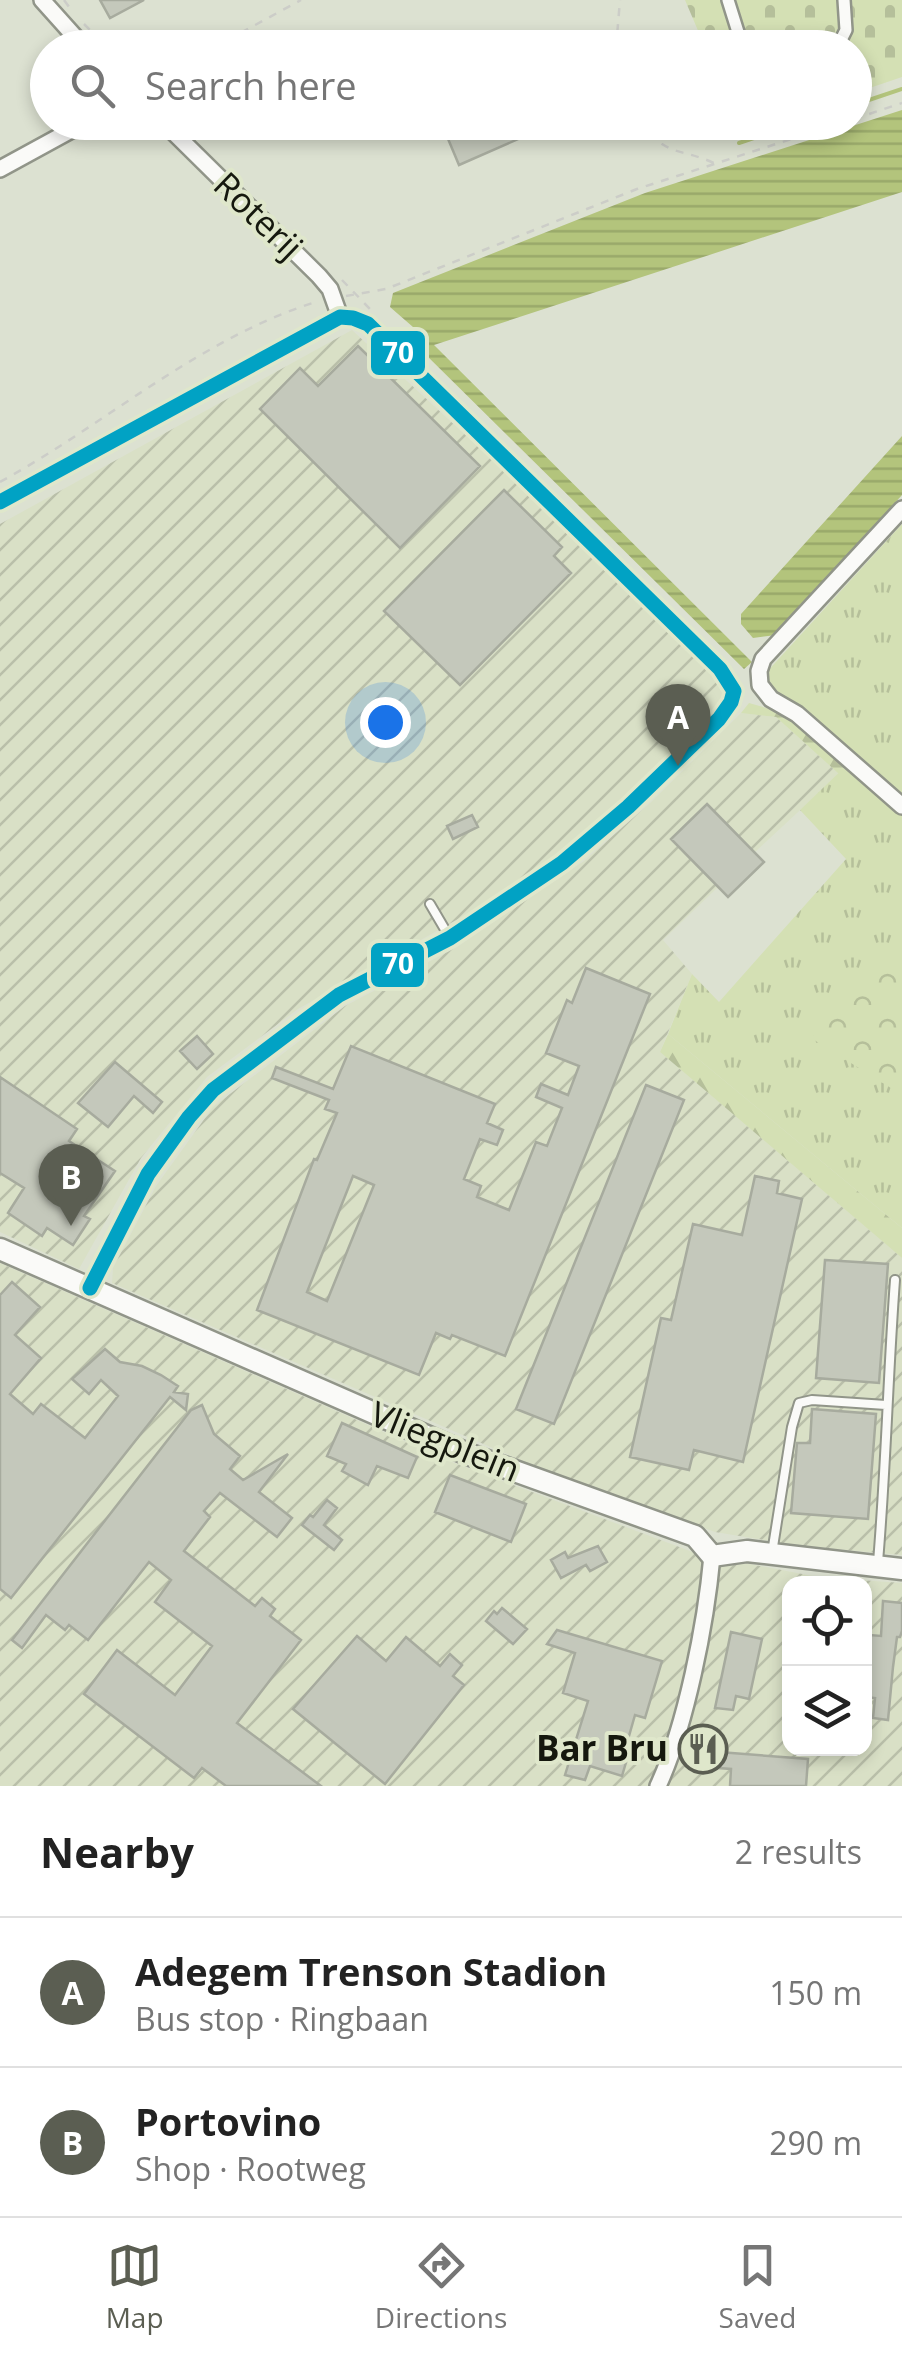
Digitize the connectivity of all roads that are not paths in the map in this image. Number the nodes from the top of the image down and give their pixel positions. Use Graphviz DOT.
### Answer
graph roads {
  1 [pos="42,0"];
  2 [pos="728,0"];
  3 [pos="844,0"];
  4 [pos="69,30"];
  5 [pos="737,30"];
  6 [pos="846,30"];
  7 [pos="53,140"];
  8 [pos="181,140"];
  9 [pos="0,169"];
  10 [pos="340,317"];
  11 [pos="0,502"];
  12 [pos="902,508"];
  13 [pos="902,806"];
  14 [pos="430,904"];
  15 [pos="450,938"];
  16 [pos="0,1248"];
  17 [pos="895,1280"];
  18 [pos="90,1288"];
  19 [pos="886,1405"];
  20 [pos="772,1554"];
  21 [pos="712,1556"];
  22 [pos="878,1566"];
  23 [pos="902,1568"];
  24 [pos="658,1786"];
  1 -- 4 [label="street"];
  2 -- 5 [label="street"];
  3 -- 6 [label="street"];
  7 -- 9 [label="street"];
  8 -- 10 [label="street, Roterij"];
  10 -- 11 [label="street"];
  10 -- 15 [label="street"];
  12 -- 13 [label="street"];
  14 -- 15 [label="lane"];
  15 -- 18 [label="street"];
  16 -- 18 [label="street, Vliegplein"];
  17 -- 19 [label="lane"];
  18 -- 21 [label="street, Vliegplein"];
  19 -- 20 [label="lane"];
  19 -- 22 [label="lane"];
  20 -- 21 [label="street"];
  20 -- 22 [label="street"];
  21 -- 24 [label="street"];
  22 -- 23 [label="street"];
}
